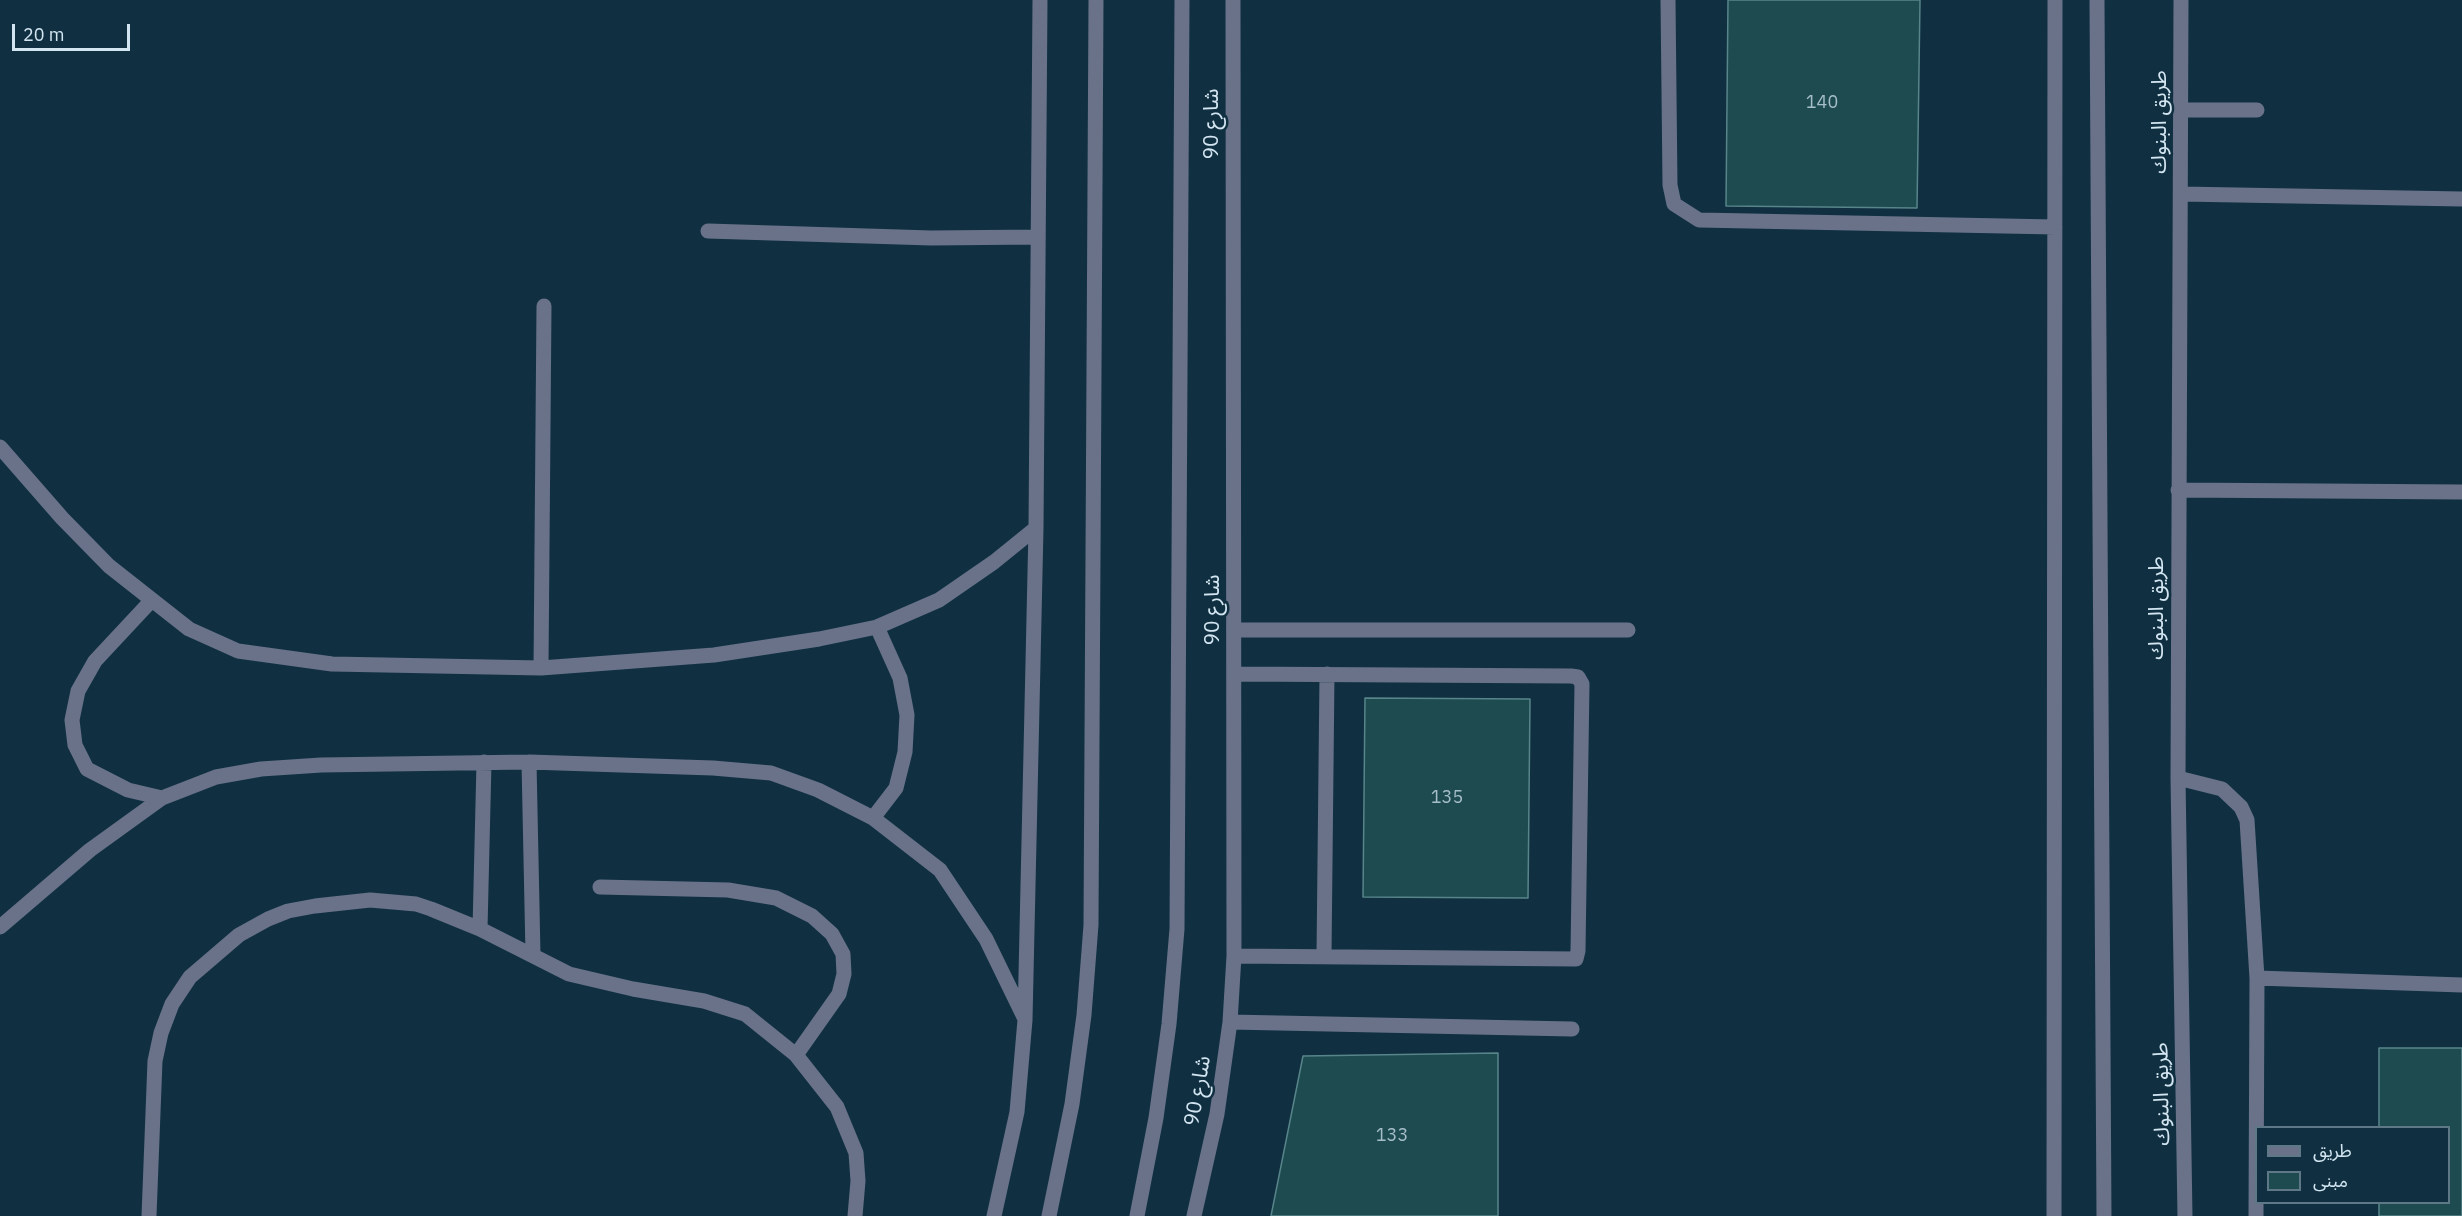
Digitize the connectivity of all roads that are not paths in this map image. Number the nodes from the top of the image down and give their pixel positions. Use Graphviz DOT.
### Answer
graph roads {
  1 [pos="1040,0"];
  2 [pos="1096,0"];
  3 [pos="1182,0"];
  4 [pos="1233,0"];
  5 [pos="1668,0"];
  6 [pos="2055,0"];
  7 [pos="2097,0"];
  8 [pos="2181,0"];
  9 [pos="2181,110"];
  10 [pos="2258,110"];
  11 [pos="2181,194"];
  12 [pos="2462,199"];
  13 [pos="2055,227"];
  14 [pos="708,231"];
  15 [pos="1038,237"];
  16 [pos="544,306"];
  17 [pos="0,447"];
  18 [pos="2178,490"];
  19 [pos="2462,492"];
  20 [pos="1036,528"];
  21 [pos="151,601"];
  22 [pos="877,627"];
  23 [pos="1234,630"];
  24 [pos="1628,630"];
  25 [pos="541,668"];
  26 [pos="1234,674"];
  27 [pos="1327,674"];
  28 [pos="484,762"];
  29 [pos="530,762"];
  30 [pos="2178,778"];
  31 [pos="162,798"];
  32 [pos="873,818"];
  33 [pos="600,887"];
  34 [pos="0,927"];
  35 [pos="480,929"];
  36 [pos="533,955"];
  37 [pos="1234,956"];
  38 [pos="1324,956"];
  39 [pos="2257,978"];
  40 [pos="2462,985"];
  41 [pos="1025,1020"];
  42 [pos="1230,1022"];
  43 [pos="1572,1029"];
  44 [pos="796,1055"];
  45 [pos="2256,1126"];
  46 [pos="149,1216"];
  47 [pos="855,1216"];
  48 [pos="994,1216"];
  49 [pos="1049,1216"];
  50 [pos="1137,1216"];
  51 [pos="1194,1216"];
  52 [pos="2054,1216"];
  53 [pos="2104,1216"];
  54 [pos="2185,1216"];
  1 -- 15 [label="street"];
  2 -- 49 [label="street"];
  3 -- 50 [label="street"];
  4 -- 23 [label="street, شارع 90"];
  5 -- 13 [label="street"];
  6 -- 13 [label="street"];
  7 -- 53 [label="street"];
  8 -- 9 [label="street, طريق البنوك"];
  9 -- 10 [label="street"];
  9 -- 11 [label="street, طريق البنوك"];
  11 -- 12 [label="street"];
  11 -- 18 [label="street, طريق البنوك"];
  13 -- 52 [label="street"];
  14 -- 15 [label="street"];
  15 -- 20 [label="street"];
  16 -- 25 [label="street"];
  17 -- 21 [label="street"];
  18 -- 19 [label="street"];
  18 -- 30 [label="street, طريق البنوك"];
  20 -- 22 [label="street"];
  20 -- 41 [label="street"];
  21 -- 25 [label="street"];
  21 -- 31 [label="street"];
  22 -- 25 [label="street"];
  22 -- 32 [label="street"];
  23 -- 24 [label="street"];
  23 -- 26 [label="street, شارع 90"];
  26 -- 27 [label="street"];
  26 -- 37 [label="street, شارع 90"];
  27 -- 38 [label="street"];
  27 -- 38 [label="street"];
  28 -- 29 [label="street"];
  28 -- 31 [label="street"];
  28 -- 35 [label="street"];
  29 -- 32 [label="street"];
  29 -- 36 [label="street"];
  30 -- 39 [label="street"];
  30 -- 54 [label="street, طريق البنوك"];
  31 -- 34 [label="street"];
  32 -- 41 [label="street"];
  33 -- 44 [label="street"];
  35 -- 36 [label="street"];
  35 -- 46 [label="street"];
  36 -- 44 [label="street"];
  37 -- 38 [label="street"];
  37 -- 42 [label="street, شارع 90"];
  39 -- 40 [label="street"];
  39 -- 45 [label="street"];
  41 -- 48 [label="street"];
  42 -- 43 [label="street"];
  42 -- 51 [label="street, شارع 90"];
  44 -- 47 [label="street"];
}
